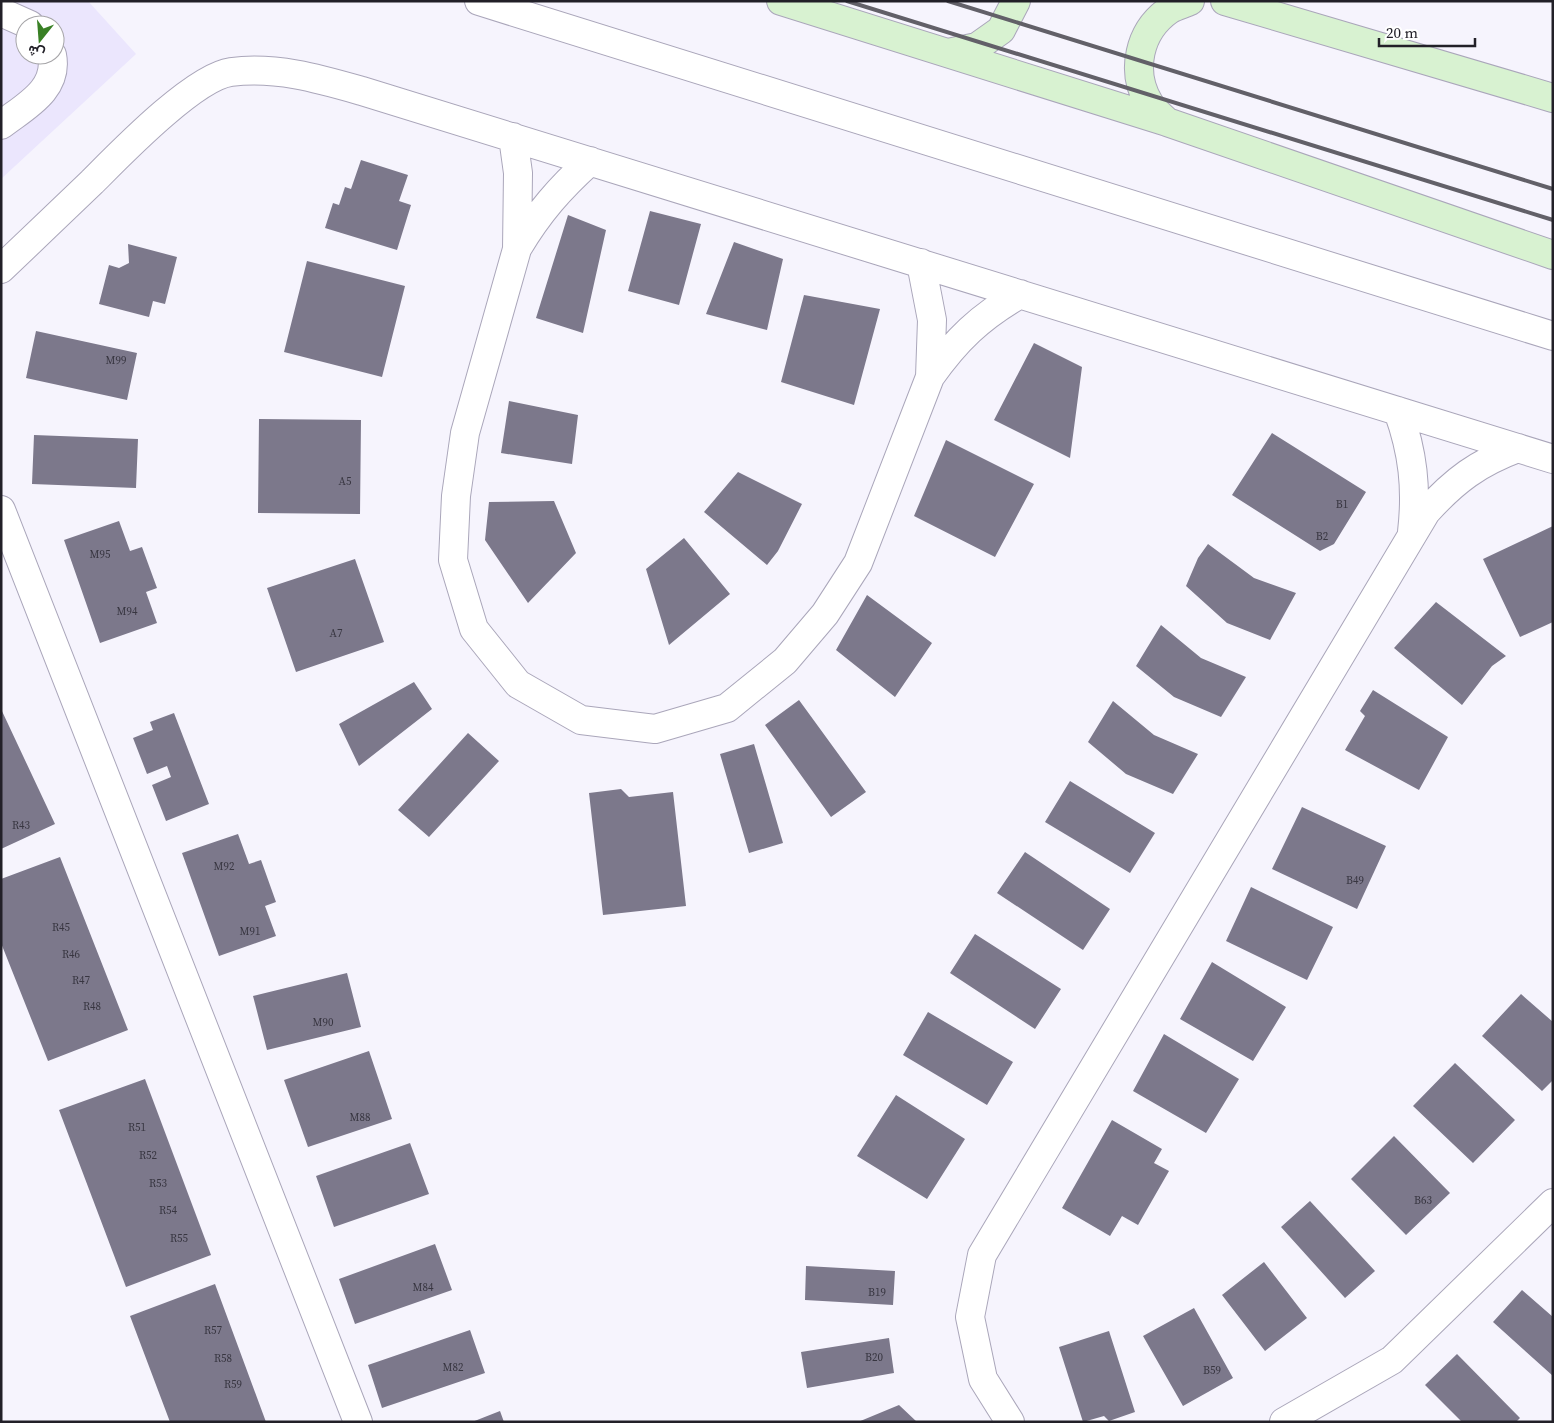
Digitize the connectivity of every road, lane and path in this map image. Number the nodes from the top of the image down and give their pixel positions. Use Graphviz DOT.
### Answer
graph roads {
  1 [pos="479,1"];
  2 [pos="781,1"];
  3 [pos="1016,1"];
  4 [pos="1190,1"];
  5 [pos="1225,1"];
  6 [pos="1,12"];
  7 [pos="15,18"];
  8 [pos="948,53"];
  9 [pos="52,65"];
  10 [pos="1553,98"];
  11 [pos="1167,122"];
  12 [pos="1,125"];
  13 [pos="513,137"];
  14 [pos="590,161"];
  15 [pos="517,249"];
  16 [pos="1553,255"];
  17 [pos="921,263"];
  18 [pos="1,269"];
  19 [pos="1020,294"];
  20 [pos="1553,336"];
  21 [pos="930,378"];
  22 [pos="1398,411"];
  23 [pos="1518,448"];
  24 [pos="1553,459"];
  25 [pos="1,510"];
  26 [pos="1411,536"];
  27 [pos="1553,1203"];
  28 [pos="358,1422"];
  29 [pos="1010,1422"];
  30 [pos="1284,1422"];
  1 -- 20 [label="street"];
  2 -- 8 [label="main road"];
  3 -- 8 [label="main road"];
  4 -- 11 [label="main road"];
  5 -- 10 [label="main road"];
  6 -- 7 [label="street"];
  8 -- 11 [label="main road"];
  9 -- 12 [label="street"];
  11 -- 16 [label="main road"];
  13 -- 14 [label="street"];
  13 -- 15 [label="street"];
  13 -- 18 [label="street"];
  14 -- 15 [label="street"];
  14 -- 17 [label="street"];
  15 -- 21 [label="street"];
  17 -- 19 [label="street"];
  17 -- 21 [label="street"];
  19 -- 21 [label="street"];
  19 -- 22 [label="street"];
  22 -- 23 [label="street"];
  22 -- 26 [label="street"];
  23 -- 24 [label="street"];
  23 -- 26 [label="street"];
  25 -- 28 [label="street"];
  26 -- 29 [label="street"];
  27 -- 30 [label="street"];
}
